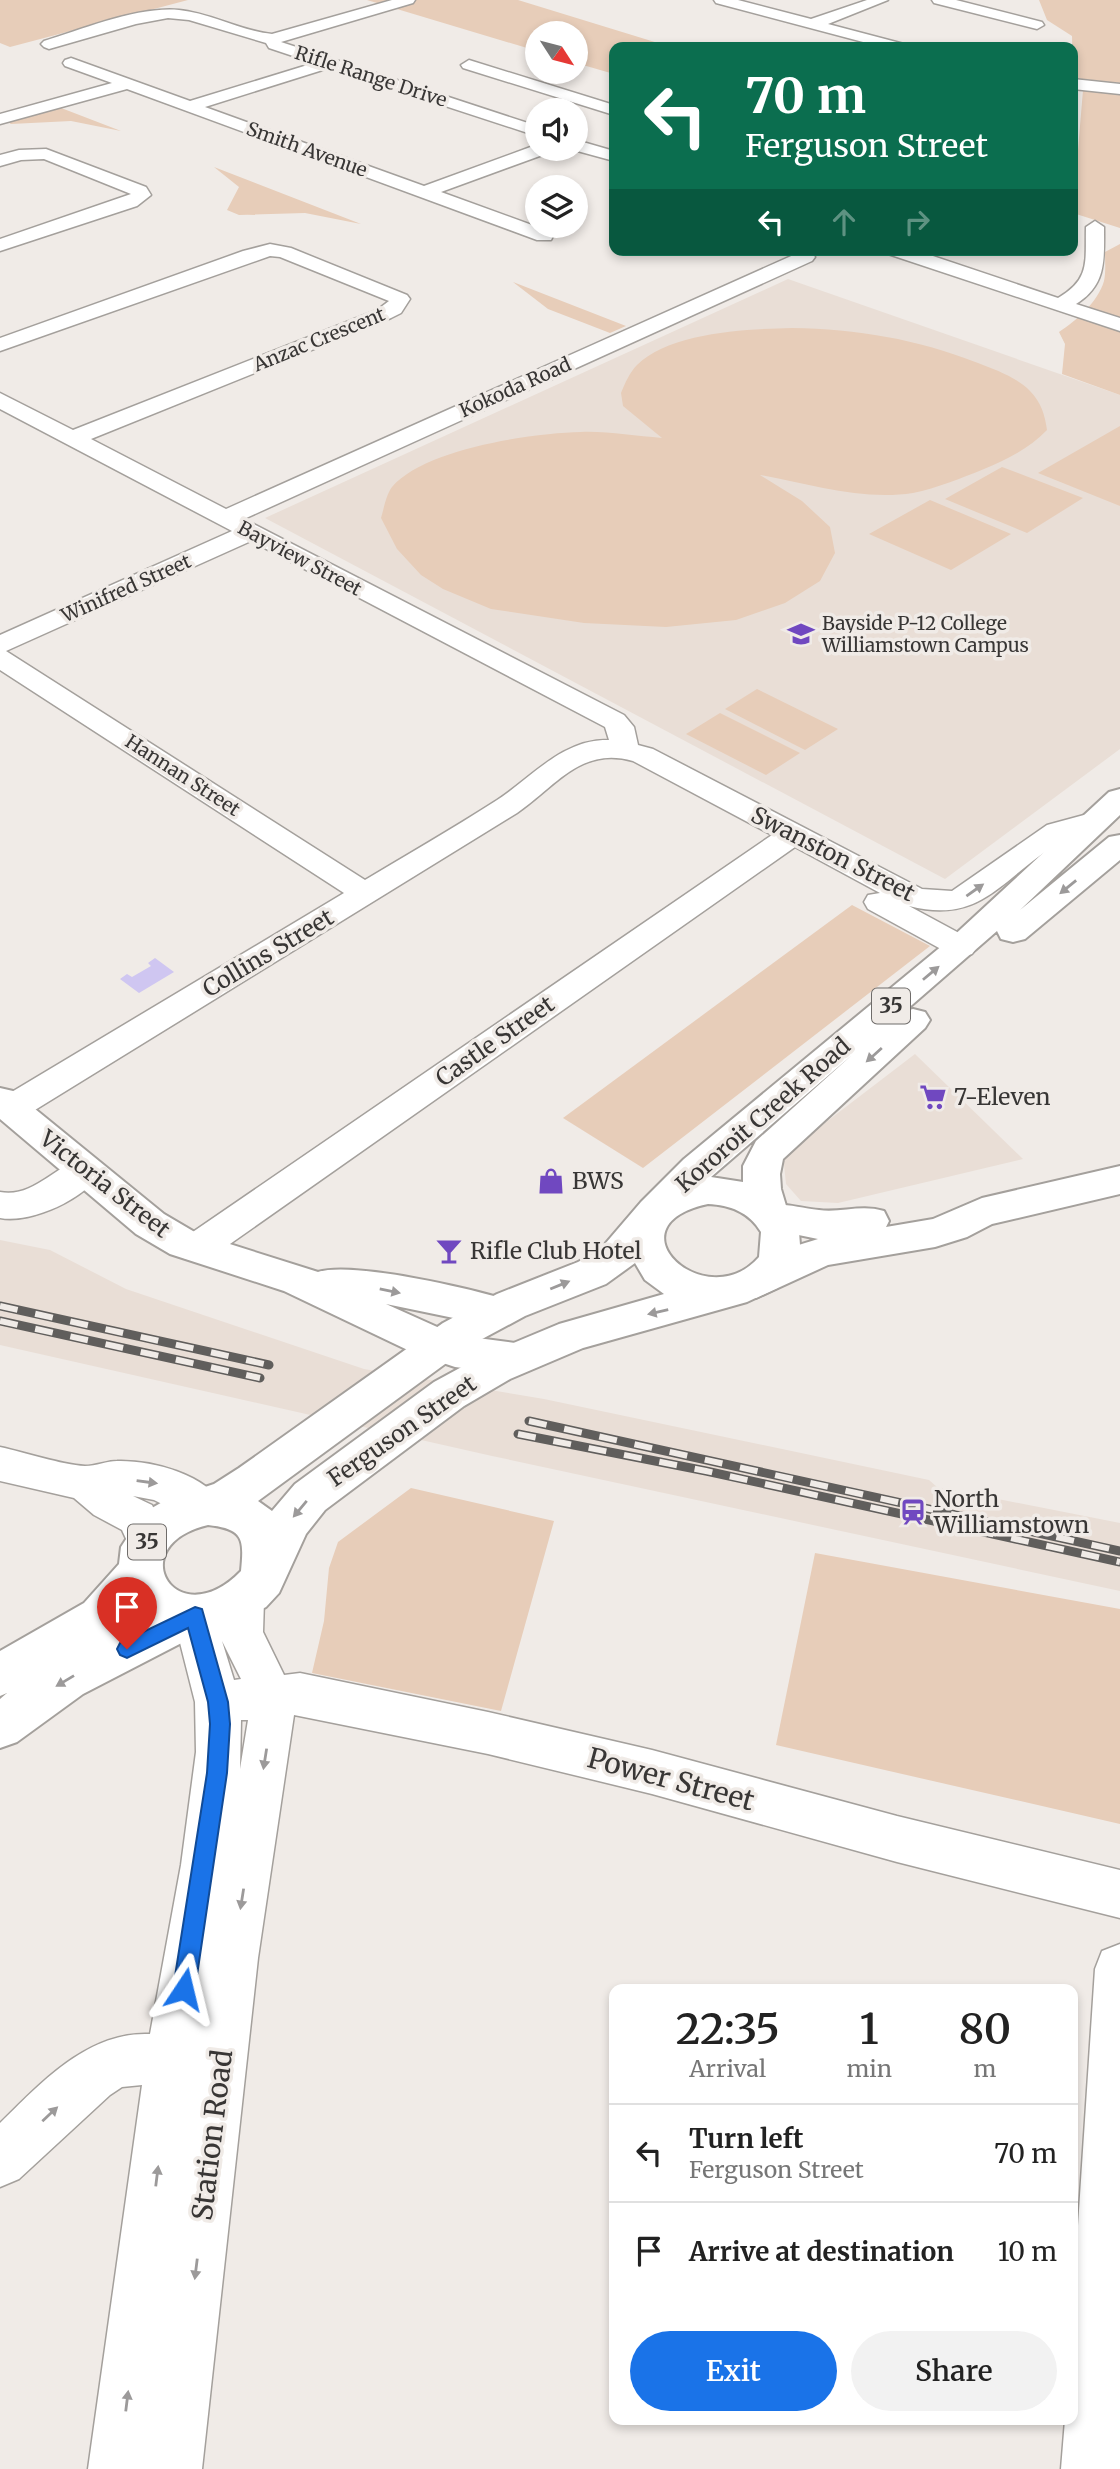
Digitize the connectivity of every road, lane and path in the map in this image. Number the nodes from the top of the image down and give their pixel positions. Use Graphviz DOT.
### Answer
graph roads {
  1 [pos="408,0"];
  2 [pos="721,0"];
  3 [pos="881,0"];
  4 [pos="952,1"];
  5 [pos="812,24"];
  6 [pos="1037,24"];
  7 [pos="273,39"];
  8 [pos="880,42"];
  9 [pos="39,46"];
  10 [pos="70,63"];
  11 [pos="330,64"];
  12 [pos="469,65"];
  13 [pos="127,84"];
  14 [pos="1078,85"];
  15 [pos="1120,89"];
  16 [pos="602,91"];
  17 [pos="575,98"];
  18 [pos="581,98"];
  19 [pos="588,102"];
  20 [pos="190,106"];
  21 [pos="609,108"];
  22 [pos="525,117"];
  23 [pos="0,119"];
  24 [pos="511,122"];
  25 [pos="525,127"];
  26 [pos="588,148"];
  27 [pos="525,155"];
  28 [pos="609,155"];
  29 [pos="0,161"];
  30 [pos="424,192"];
  31 [pos="525,235"];
  32 [pos="1118,243"];
  33 [pos="0,245"];
  34 [pos="913,256"];
  35 [pos="805,257"];
  36 [pos="1060,305"];
  37 [pos="1120,325"];
  38 [pos="0,345"];
  39 [pos="0,400"];
  40 [pos="72,438"];
  41 [pos="226,518"];
  42 [pos="251,532"];
  43 [pos="0,645"];
  44 [pos="0,658"];
  45 [pos="611,754"];
  46 [pos="1110,812"];
  47 [pos="785,841"];
  48 [pos="1120,844"];
  49 [pos="365,893"];
  50 [pos="961,947"];
  51 [pos="5,1104"];
  52 [pos="77,1163"];
  53 [pos="1120,1180"];
  54 [pos="0,1196"];
  55 [pos="0,1205"];
  56 [pos="655,1211"];
  57 [pos="982,1212"];
  58 [pos="771,1215"];
  59 [pos="197,1248"];
  60 [pos="298,1280"];
  61 [pos="752,1285"];
  62 [pos="497,1312"];
  63 [pos="439,1346"];
  64 [pos="516,1359"];
  65 [pos="0,1464"];
  66 [pos="86,1483"];
  67 [pos="205,1506"];
  68 [pos="144,1556"];
  69 [pos="253,1590"];
  70 [pos="193,1615"];
  71 [pos="0,1675"];
  72 [pos="244,1699"];
  73 [pos="0,1726"];
  74 [pos="1120,1894"];
  75 [pos="1120,1969"];
  76 [pos="196,2066"];
  77 [pos="0,2160"];
  78 [pos="118,2469"];
  79 [pos="172,2469"];
  80 [pos="1091,2469"];
  1 -- 7 [label="street"];
  2 -- 5 [label="street"];
  3 -- 5 [label="street"];
  4 -- 6 [label="street"];
  5 -- 8 [label="street"];
  7 -- 9 [label="street, Rifle Range Drive"];
  7 -- 11 [label="street, Rifle Range Drive"];
  10 -- 13 [label="street, Smith Avenue"];
  11 -- 20 [label="street"];
  11 -- 24 [label="street, Rifle Range Drive"];
  12 -- 17 [label="street"];
  13 -- 20 [label="street, Smith Avenue"];
  13 -- 23 [label="street"];
  14 -- 15 [label="street"];
  16 -- 18 [label="street"];
  19 -- 21 [label="street"];
  20 -- 30 [label="street, Smith Avenue"];
  22 -- 24 [label="street"];
  24 -- 25 [label="street, Rifle Range Drive"];
  26 -- 28 [label="street"];
  27 -- 30 [label="street"];
  29 -- 33 [label="street"];
  30 -- 31 [label="street, Smith Avenue"];
  32 -- 36 [label="street"];
  34 -- 36 [label="street"];
  35 -- 41 [label="street, Kokoda Road"];
  36 -- 37 [label="street"];
  38 -- 40 [label="street, Anzac Crescent"];
  39 -- 40 [label="street, Bayview Street"];
  40 -- 41 [label="street, Bayview Street"];
  41 -- 42 [label="street, Bayview Street"];
  42 -- 43 [label="street, Winifred Street"];
  42 -- 45 [label="street, Bayview Street"];
  44 -- 49 [label="street, Hannan Street"];
  45 -- 47 [label="street, Swanston Street"];
  45 -- 49 [label="street, Collins Street"];
  47 -- 46 [label="street, Swanston Street, one-way"];
  46 -- 50 [label="main road, Kororoit Creek Road / 35"];
  47 -- 50 [label="street, Swanston Street"];
  47 -- 59 [label="street, Castle Street"];
  48 -- 58 [label="main road, Kororoit Creek Road / 35, one-way"];
  49 -- 51 [label="street, Collins Street"];
  56 -- 50 [label="main road, Kororoit Creek Road / 35, one-way"];
  51 -- 52 [label="main road, Victoria Street"];
  52 -- 54 [label="street"];
  52 -- 55 [label="street"];
  52 -- 59 [label="main road, Victoria Street"];
  53 -- 57 [label="main road"];
  56 -- 58 [label="main road, 35"];
  56 -- 61 [label="main road"];
  62 -- 56 [label="main road, Ferguson Street / 35, one-way"];
  57 -- 58 [label="main road"];
  57 -- 61 [label="main road"];
  58 -- 61 [label="main road, 35"];
  59 -- 60 [label="main road, Victoria Street"];
  60 -- 62 [label="main road, Victoria Street, one-way"];
  60 -- 63 [label="main road, Victoria Street"];
  61 -- 64 [label="main road, Ferguson Street, one-way"];
  62 -- 63 [label="main road, Ferguson Street / 35"];
  63 -- 64 [label="main road, Victoria Street"];
  63 -- 67 [label="main road, Ferguson Street / 35"];
  64 -- 69 [label="main road, Ferguson Street, one-way"];
  65 -- 66 [label="street"];
  66 -- 67 [label="street, one-way"];
  66 -- 68 [label="street"];
  67 -- 68 [label="main road, 35"];
  67 -- 69 [label="main road"];
  68 -- 70 [label="main road, 35"];
  68 -- 71 [label="main road, 35"];
  69 -- 70 [label="main road"];
  69 -- 72 [label="street, Station Road"];
  70 -- 72 [label="street, Station Road"];
  70 -- 73 [label="main road, one-way"];
  72 -- 74 [label="street, Power Street"];
  72 -- 76 [label="street, Station Road"];
  75 -- 80 [label="street"];
  77 -- 76 [label="street, one-way"];
  78 -- 76 [label="street, Station Road, one-way"];
  76 -- 79 [label="street, Station Road, one-way"];
}
